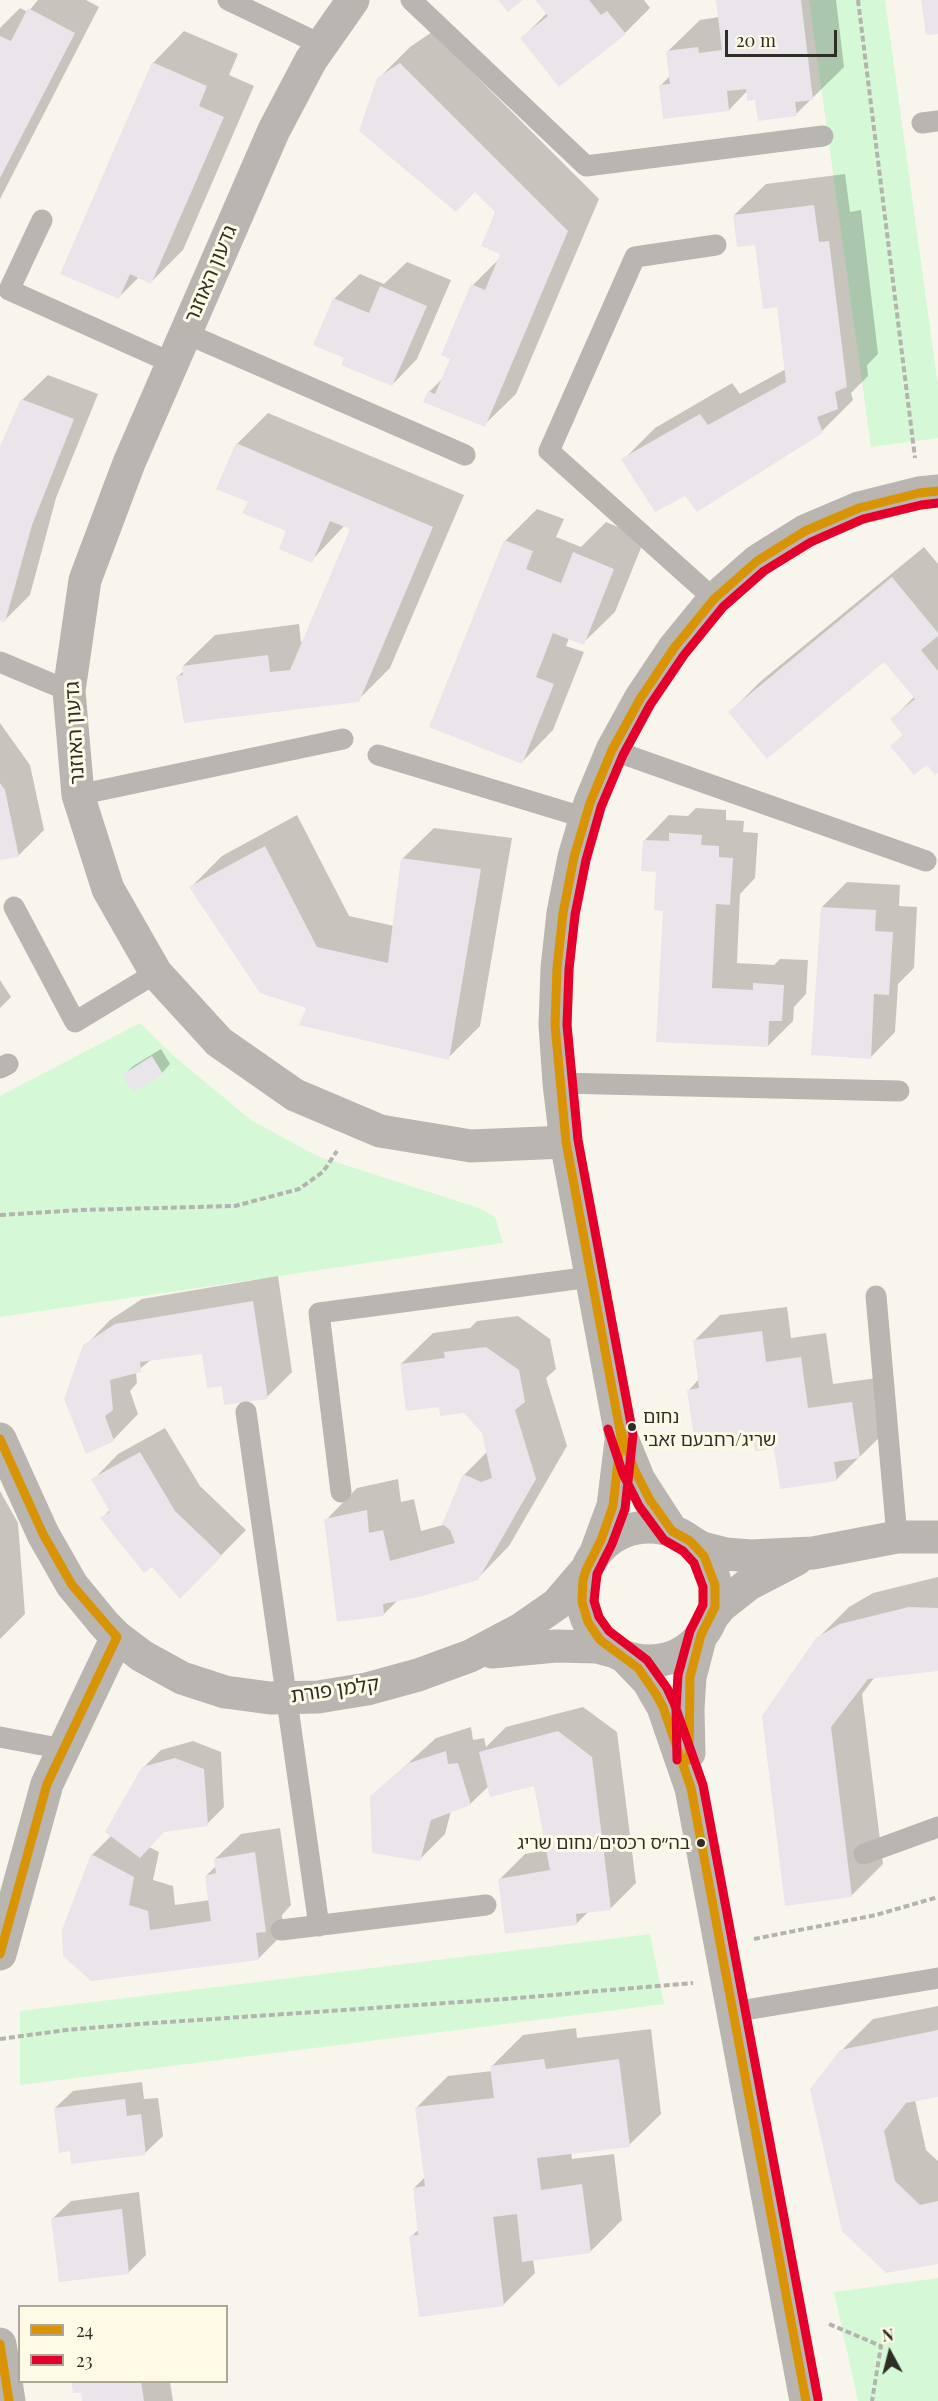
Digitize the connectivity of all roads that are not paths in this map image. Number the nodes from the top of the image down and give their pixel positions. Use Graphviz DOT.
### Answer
graph roads {
  1 [pos="228,0"];
  2 [pos="353,0"];
  3 [pos="411,0"];
  4 [pos="322,45"];
  5 [pos="823,136"];
  6 [pos="42,220"];
  7 [pos="716,245"];
  8 [pos="185,333"];
  9 [pos="172,363"];
  10 [pos="465,455"];
  11 [pos="928,492"];
  12 [pos="714,599"];
  13 [pos="0,662"];
  14 [pos="69,691"];
  15 [pos="343,739"];
  16 [pos="612,750"];
  17 [pos="378,754"];
  18 [pos="78,795"];
  19 [pos="586,818"];
  20 [pos="926,861"];
  21 [pos="14,907"];
  22 [pos="156,973"];
  23 [pos="559,1083"];
  24 [pos="899,1091"];
  25 [pos="566,1142"];
  26 [pos="591,1277"];
  27 [pos="876,1296"];
  28 [pos="246,1412"];
  29 [pos="621,1436"];
  30 [pos="0,1439"];
  31 [pos="341,1492"];
  32 [pos="681,1536"];
  33 [pos="897,1537"];
  34 [pos="938,1537"];
  35 [pos="813,1553"];
  36 [pos="591,1561"];
  37 [pos="706,1626"];
  38 [pos="117,1637"];
  39 [pos="621,1654"];
  40 [pos="470,1656"];
  41 [pos="286,1698"];
  42 [pos="0,1737"];
  43 [pos="63,1749"];
  44 [pos="691,1788"];
  45 [pos="938,1827"];
  46 [pos="864,1854"];
  47 [pos="486,1905"];
  48 [pos="320,1926"];
  49 [pos="281,1930"];
  50 [pos="0,1954"];
  51 [pos="938,1978"];
  52 [pos="730,1997"];
  53 [pos="0,2344"];
  54 [pos="9,2401"];
  55 [pos="806,2401"];
  1 -- 4 [label="lane"];
  2 -- 4 [label="street, גדעון האוזנר"];
  3 -- 5 [label="lane"];
  4 -- 8 [label="street, גדעון האוזנר"];
  6 -- 9 [label="lane"];
  7 -- 12 [label="lane"];
  8 -- 9 [label="street, גדעון האוזנר"];
  8 -- 10 [label="lane"];
  9 -- 14 [label="street, גדעון האוזנר"];
  11 -- 12 [label="street"];
  12 -- 16 [label="street"];
  13 -- 14 [label="lane"];
  14 -- 18 [label="street, גדעון האוזנר"];
  15 -- 18 [label="lane"];
  16 -- 19 [label="street"];
  16 -- 20 [label="lane"];
  17 -- 19 [label="lane"];
  18 -- 22 [label="street, גדעון האוזנר"];
  19 -- 23 [label="street"];
  21 -- 22 [label="lane"];
  22 -- 25 [label="street, גדעון האוזנר"];
  23 -- 24 [label="lane"];
  23 -- 25 [label="street"];
  25 -- 26 [label="street"];
  26 -- 29 [label="street"];
  26 -- 31 [label="lane"];
  27 -- 33 [label="lane"];
  28 -- 41 [label="lane"];
  29 -- 32 [label="street"];
  29 -- 36 [label="street"];
  30 -- 38 [label="street, קלמן פורת"];
  32 -- 35 [label="street"];
  32 -- 36 [label="street"];
  32 -- 37 [label="street"];
  33 -- 34 [label="street"];
  33 -- 35 [label="street"];
  35 -- 37 [label="street"];
  36 -- 39 [label="street"];
  36 -- 40 [label="street, קלמן פורת"];
  37 -- 39 [label="street"];
  37 -- 44 [label="street"];
  38 -- 41 [label="street, קלמן פורת"];
  38 -- 43 [label="street"];
  39 -- 40 [label="street, קלמן פורת"];
  39 -- 44 [label="street"];
  40 -- 41 [label="street, קלמן פורת"];
  41 -- 48 [label="lane"];
  42 -- 43 [label="lane"];
  43 -- 50 [label="street"];
  44 -- 52 [label="street"];
  45 -- 46 [label="lane"];
  47 -- 48 [label="lane"];
  48 -- 49 [label="lane"];
  51 -- 52 [label="lane"];
  52 -- 55 [label="street"];
  53 -- 54 [label="street"];
}
